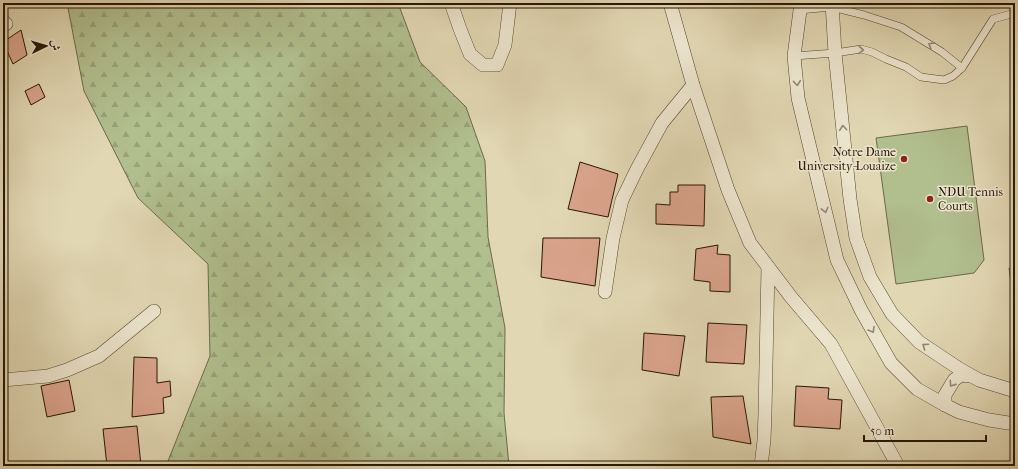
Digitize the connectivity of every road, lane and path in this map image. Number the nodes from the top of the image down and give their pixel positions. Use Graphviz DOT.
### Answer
graph roads {
  1 [pos="451,3"];
  2 [pos="510,3"];
  3 [pos="670,3"];
  4 [pos="832,5"];
  5 [pos="800,6"];
  6 [pos="1015,13"];
  7 [pos="835,53"];
  8 [pos="794,56"];
  9 [pos="962,68"];
  10 [pos="693,85"];
  11 [pos="768,267"];
  12 [pos="605,292"];
  13 [pos="154,311"];
  14 [pos="971,376"];
  15 [pos="3,380"];
  16 [pos="1015,391"];
  17 [pos="945,405"];
  18 [pos="1015,424"];
  19 [pos="760,466"];
  20 [pos="898,466"];
  1 -- 2 [label="street"];
  3 -- 10 [label="street"];
  4 -- 5 [label="lane"];
  4 -- 7 [label="street"];
  9 -- 4 [label="lane, one-way"];
  5 -- 8 [label="street"];
  6 -- 9 [label="lane"];
  7 -- 8 [label="lane"];
  7 -- 9 [label="lane, one-way"];
  14 -- 7 [label="street, one-way"];
  8 -- 17 [label="street, one-way"];
  10 -- 11 [label="street"];
  10 -- 12 [label="street"];
  11 -- 19 [label="street"];
  11 -- 20 [label="street"];
  13 -- 15 [label="street"];
  14 -- 16 [label="street"];
  14 -- 17 [label="street, one-way"];
  17 -- 18 [label="street"];
}
